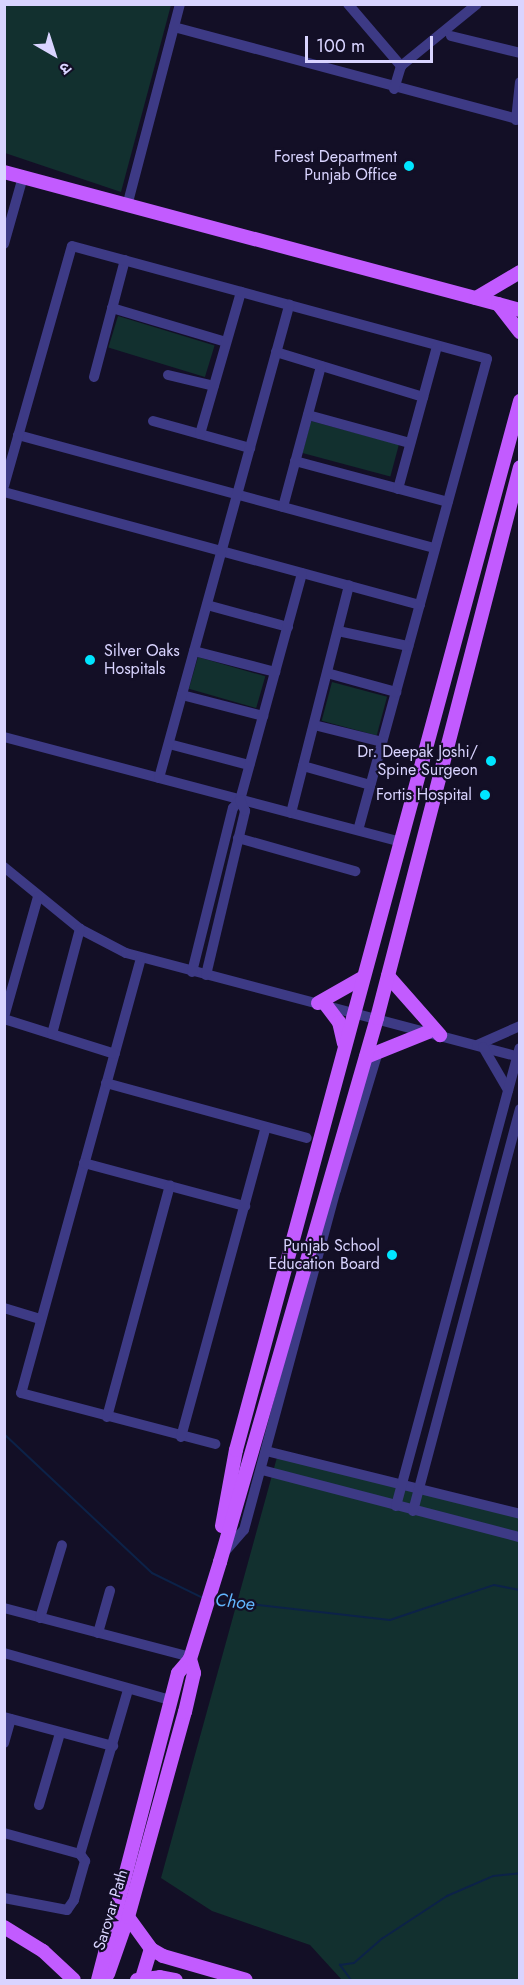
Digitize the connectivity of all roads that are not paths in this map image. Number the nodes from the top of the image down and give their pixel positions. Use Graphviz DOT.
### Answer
graph roads {
  1 [pos="180,4"];
  2 [pos="348,4"];
  3 [pos="365,4"];
  4 [pos="477,4"];
  5 [pos="356,14"];
  6 [pos="174,27"];
  7 [pos="451,36"];
  8 [pos="519,53"];
  9 [pos="401,66"];
  10 [pos="519,85"];
  11 [pos="394,89"];
  12 [pos="514,119"];
  13 [pos="4,172"];
  14 [pos="23,177"];
  15 [pos="127,206"];
  16 [pos="5,240"];
  17 [pos="125,260"];
  18 [pos="519,272"];
  19 [pos="241,292"];
  20 [pos="476,298"];
  21 [pos="498,304"];
  22 [pos="289,305"];
  23 [pos="112,308"];
  24 [pos="519,310"];
  25 [pos="519,333"];
  26 [pos="226,342"];
  27 [pos="437,346"];
  28 [pos="276,352"];
  29 [pos="321,366"];
  30 [pos="168,375"];
  31 [pos="94,377"];
  32 [pos="214,386"];
  33 [pos="423,397"];
  34 [pos="519,401"];
  35 [pos="308,415"];
  36 [pos="153,421"];
  37 [pos="200,434"];
  38 [pos="18,435"];
  39 [pos="410,443"];
  40 [pos="250,448"];
  41 [pos="295,461"];
  42 [pos="519,467"];
  43 [pos="4,486"];
  44 [pos="398,489"];
  45 [pos="4,492"];
  46 [pos="237,495"];
  47 [pos="448,502"];
  48 [pos="283,507"];
  49 [pos="435,548"];
  50 [pos="222,551"];
  51 [pos="302,573"];
  52 [pos="349,585"];
  53 [pos="420,604"];
  54 [pos="207,605"];
  55 [pos="288,627"];
  56 [pos="338,631"];
  57 [pos="408,646"];
  58 [pos="194,651"];
  59 [pos="275,672"];
  60 [pos="327,673"];
  61 [pos="396,692"];
  62 [pos="182,695"];
  63 [pos="263,716"];
  64 [pos="314,725"];
  65 [pos="4,737"];
  66 [pos="382,742"];
  67 [pos="169,744"];
  68 [pos="249,765"];
  69 [pos="303,766"];
  70 [pos="159,778"];
  71 [pos="370,785"];
  72 [pos="240,800"];
  73 [pos="291,813"];
  74 [pos="358,829"];
  75 [pos="238,838"];
  76 [pos="398,842"];
  77 [pos="4,867"];
  78 [pos="355,871"];
  79 [pos="38,897"];
  80 [pos="80,929"];
  81 [pos="141,958"];
  82 [pos="192,972"];
  83 [pos="206,975"];
  84 [pos="388,976"];
  85 [pos="362,978"];
  86 [pos="322,1004"];
  87 [pos="353,1012"];
  88 [pos="377,1018"];
  89 [pos="5,1019"];
  90 [pos="519,1026"];
  91 [pos="52,1034"];
  92 [pos="434,1034"];
  93 [pos="345,1045"];
  94 [pos="480,1046"];
  95 [pos="519,1053"];
  96 [pos="115,1054"];
  97 [pos="372,1054"];
  98 [pos="106,1083"];
  99 [pos="508,1090"];
  100 [pos="519,1109"];
  101 [pos="267,1127"];
  102 [pos="307,1138"];
  103 [pos="84,1163"];
  104 [pos="170,1185"];
  105 [pos="245,1206"];
  106 [pos="472,1222"];
  107 [pos="487,1227"];
  108 [pos="4,1308"];
  109 [pos="40,1319"];
  110 [pos="442,1332"];
  111 [pos="456,1336"];
  112 [pos="107,1417"];
  113 [pos="181,1437"];
  114 [pos="412,1438"];
  115 [pos="429,1443"];
  116 [pos="215,1444"];
  117 [pos="266,1451"];
  118 [pos="262,1470"];
  119 [pos="401,1485"];
  120 [pos="418,1490"];
  121 [pos="396,1506"];
  122 [pos="413,1511"];
  123 [pos="519,1514"];
  124 [pos="519,1537"];
  125 [pos="62,1545"];
  126 [pos="221,1559"];
  127 [pos="110,1590"];
  128 [pos="4,1608"];
  129 [pos="40,1618"];
  130 [pos="98,1633"];
  131 [pos="4,1653"];
  132 [pos="190,1658"];
  133 [pos="128,1690"];
  134 [pos="170,1700"];
  135 [pos="8,1718"];
  136 [pos="60,1733"];
  137 [pos="4,1743"];
  138 [pos="113,1746"];
  139 [pos="39,1805"];
  140 [pos="4,1833"];
  141 [pos="80,1854"];
  142 [pos="4,1898"];
  143 [pos="128,1917"];
  144 [pos="4,1927"];
  145 [pos="151,1949"];
  146 [pos="140,1979"];
  147 [pos="74,1980"];
  148 [pos="98,1980"];
  149 [pos="106,1980"];
  150 [pos="176,1980"];
  151 [pos="246,1980"];
  1 -- 6 [label="street"];
  2 -- 5 [label="street"];
  3 -- 5 [label="street"];
  4 -- 9 [label="street"];
  5 -- 9 [label="street"];
  6 -- 11 [label="street"];
  6 -- 15 [label="street"];
  7 -- 8 [label="street"];
  9 -- 11 [label="street"];
  10 -- 12 [label="street"];
  11 -- 12 [label="street"];
  13 -- 14 [label="main road"];
  14 -- 15 [label="main road"];
  14 -- 16 [label="street"];
  15 -- 20 [label="main road"];
  17 -- 19 [label="street"];
  17 -- 23 [label="street"];
  17 -- 38 [label="street"];
  18 -- 20 [label="main road"];
  19 -- 22 [label="street"];
  19 -- 26 [label="street"];
  20 -- 21 [label="main road"];
  21 -- 24 [label="main road"];
  21 -- 25 [label="main road"];
  22 -- 27 [label="street"];
  22 -- 28 [label="street"];
  23 -- 26 [label="street"];
  23 -- 31 [label="street"];
  26 -- 32 [label="street"];
  27 -- 33 [label="street"];
  27 -- 47 [label="street"];
  28 -- 29 [label="street"];
  28 -- 40 [label="street"];
  29 -- 33 [label="street"];
  29 -- 35 [label="street"];
  30 -- 32 [label="street"];
  32 -- 37 [label="street"];
  33 -- 39 [label="street"];
  34 -- 76 [label="main road"];
  35 -- 39 [label="street"];
  35 -- 41 [label="street"];
  36 -- 37 [label="street"];
  37 -- 40 [label="street"];
  38 -- 43 [label="street"];
  38 -- 46 [label="street"];
  39 -- 44 [label="street"];
  40 -- 46 [label="street"];
  41 -- 44 [label="street"];
  41 -- 48 [label="street"];
  42 -- 84 [label="main road"];
  44 -- 47 [label="street"];
  45 -- 50 [label="street"];
  46 -- 48 [label="street"];
  46 -- 50 [label="street"];
  47 -- 49 [label="street"];
  48 -- 49 [label="street"];
  49 -- 53 [label="street"];
  50 -- 51 [label="street"];
  50 -- 54 [label="street"];
  51 -- 52 [label="street"];
  51 -- 55 [label="street"];
  52 -- 53 [label="street"];
  52 -- 56 [label="street"];
  53 -- 57 [label="street"];
  54 -- 55 [label="street"];
  54 -- 58 [label="street"];
  55 -- 59 [label="street"];
  56 -- 57 [label="street"];
  56 -- 60 [label="street"];
  57 -- 61 [label="street"];
  58 -- 59 [label="street"];
  58 -- 62 [label="street"];
  59 -- 63 [label="street"];
  60 -- 61 [label="street"];
  60 -- 64 [label="street"];
  61 -- 66 [label="street"];
  62 -- 63 [label="street"];
  62 -- 67 [label="street"];
  63 -- 68 [label="street"];
  64 -- 66 [label="street"];
  64 -- 69 [label="street"];
  65 -- 70 [label="street"];
  66 -- 71 [label="street"];
  67 -- 68 [label="street"];
  67 -- 70 [label="street"];
  68 -- 72 [label="street"];
  69 -- 71 [label="street"];
  69 -- 73 [label="street"];
  70 -- 72 [label="street"];
  71 -- 74 [label="street"];
  72 -- 73 [label="street"];
  72 -- 75 [label="street"];
  72 -- 82 [label="street"];
  73 -- 74 [label="street"];
  74 -- 76 [label="street"];
  75 -- 78 [label="street"];
  75 -- 83 [label="street"];
  76 -- 85 [label="main road"];
  77 -- 79 [label="street"];
  79 -- 80 [label="street"];
  79 -- 89 [label="street"];
  80 -- 81 [label="street"];
  80 -- 91 [label="street"];
  81 -- 82 [label="street"];
  81 -- 96 [label="street"];
  82 -- 83 [label="street"];
  83 -- 86 [label="street"];
  84 -- 88 [label="main road"];
  84 -- 92 [label="main road"];
  85 -- 86 [label="main road"];
  85 -- 87 [label="main road"];
  86 -- 87 [label="street"];
  86 -- 93 [label="main road"];
  87 -- 88 [label="street"];
  87 -- 93 [label="main road"];
  88 -- 92 [label="street"];
  88 -- 97 [label="main road"];
  89 -- 91 [label="street"];
  90 -- 94 [label="street"];
  91 -- 96 [label="street"];
  92 -- 94 [label="street"];
  92 -- 97 [label="main road"];
  93 -- 126 [label="main road"];
  94 -- 95 [label="street"];
  94 -- 99 [label="street"];
  95 -- 99 [label="street"];
  96 -- 98 [label="street"];
  97 -- 117 [label="street"];
  97 -- 126 [label="main road"];
  98 -- 101 [label="street"];
  98 -- 103 [label="street"];
  99 -- 106 [label="street"];
  100 -- 107 [label="street"];
  101 -- 102 [label="street"];
  101 -- 105 [label="street"];
  103 -- 104 [label="street"];
  103 -- 109 [label="street"];
  104 -- 105 [label="street"];
  104 -- 112 [label="street"];
  105 -- 113 [label="street"];
  106 -- 107 [label="street"];
  106 -- 110 [label="street"];
  107 -- 111 [label="street"];
  108 -- 109 [label="street"];
  109 -- 112 [label="street"];
  110 -- 111 [label="street"];
  110 -- 114 [label="street"];
  111 -- 115 [label="street"];
  112 -- 113 [label="street"];
  113 -- 116 [label="street"];
  114 -- 115 [label="street"];
  114 -- 119 [label="street"];
  115 -- 120 [label="street"];
  117 -- 118 [label="street"];
  117 -- 119 [label="street"];
  118 -- 121 [label="street"];
  118 -- 126 [label="street"];
  119 -- 120 [label="street"];
  119 -- 121 [label="street"];
  120 -- 122 [label="street"];
  120 -- 123 [label="street"];
  121 -- 122 [label="street"];
  122 -- 124 [label="street"];
  125 -- 129 [label="street"];
  126 -- 132 [label="main road"];
  127 -- 130 [label="street"];
  128 -- 129 [label="street"];
  129 -- 130 [label="street"];
  130 -- 132 [label="street"];
  131 -- 133 [label="street"];
  132 -- 134 [label="main road"];
  132 -- 143 [label="main road, Sarovar Path"];
  133 -- 134 [label="street"];
  133 -- 138 [label="street"];
  134 -- 148 [label="main road"];
  135 -- 136 [label="street"];
  135 -- 137 [label="street"];
  136 -- 138 [label="street"];
  136 -- 139 [label="street"];
  138 -- 141 [label="street"];
  140 -- 141 [label="street"];
  141 -- 142 [label="street"];
  143 -- 145 [label="main road"];
  143 -- 149 [label="main road, Sarovar Path"];
  144 -- 147 [label="main road"];
  145 -- 146 [label="main road"];
  145 -- 151 [label="main road"];
  146 -- 150 [label="main road"];
}
